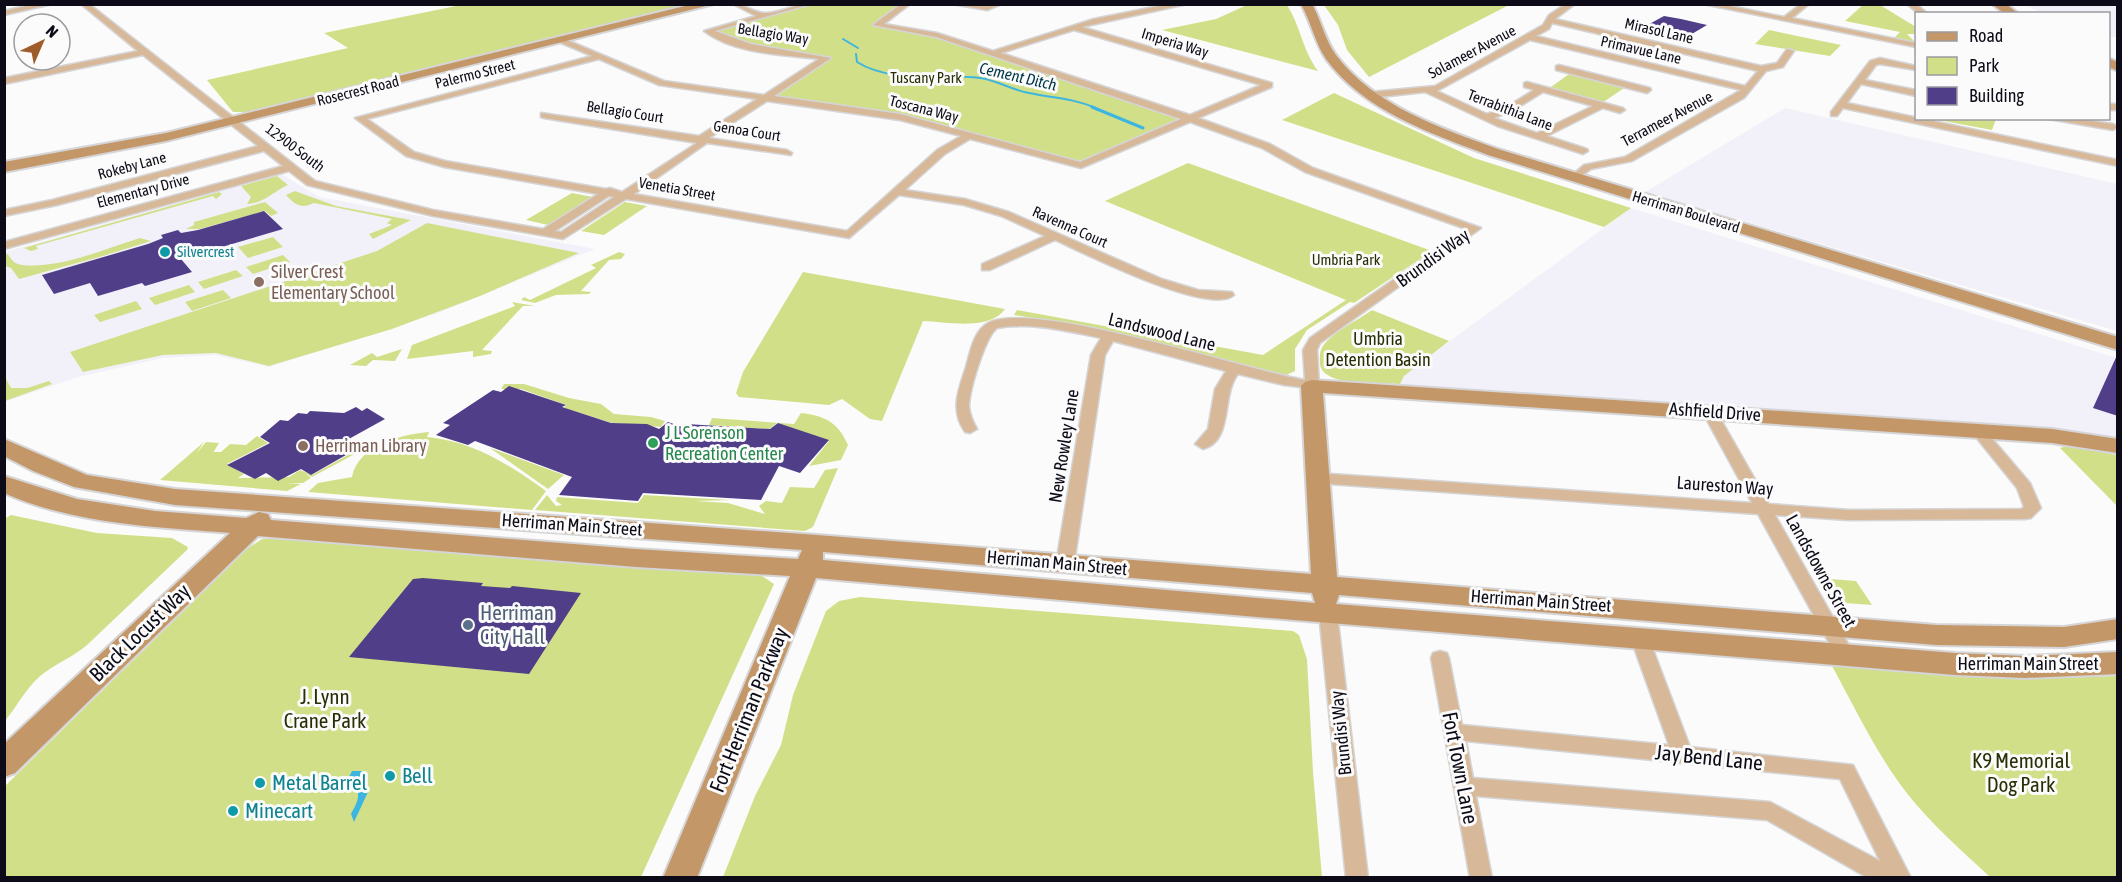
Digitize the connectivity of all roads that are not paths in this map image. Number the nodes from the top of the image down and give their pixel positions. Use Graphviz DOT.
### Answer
graph roads {
  1 [pos="49,4"];
  2 [pos="84,4"];
  3 [pos="709,4"];
  4 [pos="808,4"];
  5 [pos="907,4"];
  6 [pos="955,4"];
  7 [pos="999,4"];
  8 [pos="1184,4"];
  9 [pos="1306,4"];
  10 [pos="1572,4"];
  11 [pos="1706,4"];
  12 [pos="1806,4"];
  13 [pos="1997,4"];
  14 [pos="736,5"];
  15 [pos="2011,12"];
  16 [pos="4,13"];
  17 [pos="764,16"];
  18 [pos="1550,20"];
  19 [pos="1785,20"];
  20 [pos="1073,27"];
  21 [pos="1529,37"];
  22 [pos="562,40"];
  23 [pos="1915,45"];
  24 [pos="1790,51"];
  25 [pos="144,52"];
  26 [pos="1596,53"];
  27 [pos="994,54"];
  28 [pos="597,57"];
  29 [pos="1588,59"];
  30 [pos="1580,65"];
  31 [pos="1559,68"];
  32 [pos="1915,68"];
  33 [pos="1761,69"];
  34 [pos="1571,70"];
  35 [pos="1670,71"];
  36 [pos="4,81"];
  37 [pos="1859,81"];
  38 [pos="1269,85"];
  39 [pos="1527,85"];
  40 [pos="1542,89"];
  41 [pos="1747,89"];
  42 [pos="1428,90"];
  43 [pos="1915,93"];
  44 [pos="1371,94"];
  45 [pos="766,97"];
  46 [pos="1602,105"];
  47 [pos="1841,105"];
  48 [pos="1620,110"];
  49 [pos="1834,114"];
  50 [pos="544,115"];
  51 [pos="360,118"];
  52 [pos="1188,118"];
  53 [pos="1485,118"];
  54 [pos="2060,120"];
  55 [pos="2104,120"];
  56 [pos="235,121"];
  57 [pos="2116,129"];
  58 [pos="968,136"];
  59 [pos="1537,137"];
  60 [pos="701,139"];
  61 [pos="266,147"];
  62 [pos="1583,151"];
  63 [pos="787,153"];
  64 [pos="2118,163"];
  65 [pos="4,167"];
  66 [pos="290,167"];
  67 [pos="1574,178"];
  68 [pos="898,192"];
  69 [pos="608,193"];
  70 [pos="624,195"];
  71 [pos="4,213"];
  72 [pos="545,233"];
  73 [pos="563,236"];
  74 [pos="1053,237"];
  75 [pos="4,246"];
  76 [pos="986,267"];
  77 [pos="1228,295"];
  78 [pos="1109,336"];
  79 [pos="2118,344"];
  80 [pos="1235,369"];
  81 [pos="1312,386"];
  82 [pos="1709,411"];
  83 [pos="970,429"];
  84 [pos="1978,431"];
  85 [pos="1203,444"];
  86 [pos="4,446"];
  87 [pos="2118,446"];
  88 [pos="1316,478"];
  89 [pos="4,483"];
  90 [pos="276,503"];
  91 [pos="1764,508"];
  92 [pos="252,525"];
  93 [pos="812,556"];
  94 [pos="1065,564"];
  95 [pos="1325,584"];
  96 [pos="1328,613"];
  97 [pos="1829,625"];
  98 [pos="2118,629"];
  99 [pos="1640,639"];
  100 [pos="1846,656"];
  101 [pos="1440,658"];
  102 [pos="2118,663"];
  103 [pos="1454,732"];
  104 [pos="1683,755"];
  105 [pos="4,764"];
  106 [pos="1464,786"];
  107 [pos="680,878"];
  108 [pos="1357,878"];
  109 [pos="1481,878"];
  110 [pos="1890,878"];
  111 [pos="1900,878"];
  1 -- 16 [label="street"];
  2 -- 25 [label="street, 12900 South"];
  3 -- 22 [label="main road, Rosecrest Road"];
  4 -- 17 [label="street, Bellagio Way"];
  5 -- 27 [label="street, Brundisi Way"];
  6 -- 7 [label="street"];
  8 -- 20 [label="street"];
  9 -- 44 [label="main road, Herriman Boulevard"];
  10 -- 18 [label="street, Solameer Avenue"];
  11 -- 19 [label="street"];
  12 -- 19 [label="street"];
  13 -- 15 [label="main road"];
  14 -- 17 [label="street"];
  17 -- 45 [label="street, Bellagio Way"];
  18 -- 21 [label="street, Solameer Avenue"];
  18 -- 33 [label="street, Mirasol Lane"];
  19 -- 23 [label="street"];
  20 -- 27 [label="street"];
  20 -- 38 [label="street, Imperia Way"];
  21 -- 26 [label="street, Primavue Lane"];
  21 -- 42 [label="street, Solameer Avenue"];
  22 -- 28 [label="street, Toscana Way"];
  22 -- 56 [label="main road, Rosecrest Road"];
  24 -- 33 [label="street"];
  25 -- 36 [label="street"];
  25 -- 56 [label="street, 12900 South"];
  26 -- 29 [label="street"];
  26 -- 35 [label="street, Primavue Lane"];
  27 -- 52 [label="street, Brundisi Way"];
  28 -- 45 [label="street, Toscana Way"];
  28 -- 51 [label="street, Palermo Street"];
  30 -- 34 [label="street"];
  31 -- 34 [label="street"];
  32 -- 37 [label="street"];
  33 -- 41 [label="street, Terrameer Avenue"];
  34 -- 35 [label="street"];
  35 -- 41 [label="street, Primavue Lane"];
  37 -- 43 [label="street"];
  37 -- 47 [label="street"];
  38 -- 52 [label="street, Toscana Way"];
  39 -- 40 [label="street"];
  40 -- 46 [label="street"];
  40 -- 53 [label="street"];
  41 -- 67 [label="street, Terrameer Avenue"];
  42 -- 44 [label="street, Solameer Avenue"];
  42 -- 53 [label="street, Terrabithia Lane"];
  44 -- 67 [label="main road, Herriman Boulevard"];
  45 -- 58 [label="street, Toscana Way"];
  45 -- 60 [label="street, Bellagio Way"];
  46 -- 48 [label="street"];
  46 -- 59 [label="street"];
  47 -- 49 [label="street"];
  47 -- 64 [label="street"];
  50 -- 60 [label="street, Bellagio Court"];
  51 -- 69 [label="street, Venetia Street"];
  52 -- 58 [label="street, Toscana Way"];
  52 -- 81 [label="street, Brundisi Way"];
  53 -- 59 [label="street, Terrabithia Lane"];
  54 -- 57 [label="street"];
  55 -- 57 [label="street"];
  56 -- 61 [label="street, 12900 South"];
  56 -- 65 [label="main road, Rosecrest Road"];
  58 -- 68 [label="street, Venetia Street"];
  59 -- 62 [label="street, Terrabithia Lane"];
  60 -- 63 [label="street, Genoa Court"];
  60 -- 69 [label="street, Bellagio Way"];
  60 -- 70 [label="street, Bellagio Way"];
  61 -- 66 [label="street, 12900 South"];
  61 -- 71 [label="street, Rokeby Lane"];
  66 -- 72 [label="street, 12900 South"];
  66 -- 75 [label="street, Elementary Drive"];
  67 -- 79 [label="main road, Herriman Boulevard"];
  68 -- 70 [label="street, Venetia Street"];
  68 -- 74 [label="street, Ravenna Court"];
  69 -- 70 [label="street, Venetia Street"];
  69 -- 72 [label="street, Bellagio Way"];
  70 -- 73 [label="street, Bellagio Way"];
  72 -- 73 [label="street, 12900 South"];
  74 -- 76 [label="street"];
  74 -- 77 [label="street, Ravenna Court"];
  78 -- 80 [label="street, Landswood Lane"];
  78 -- 83 [label="street, Landswood Lane"];
  78 -- 94 [label="street, New Rowley Lane"];
  80 -- 81 [label="street, Landswood Lane"];
  80 -- 85 [label="street"];
  81 -- 82 [label="main road, Ashfield Drive"];
  81 -- 88 [label="main road, Brundisi Way"];
  82 -- 84 [label="main road, Ashfield Drive"];
  82 -- 91 [label="street, Landsdowne Street"];
  84 -- 87 [label="main road, Ashfield Drive"];
  84 -- 91 [label="street, Laureston Way"];
  86 -- 90 [label="main road, Herriman Main Street"];
  88 -- 91 [label="street, Laureston Way"];
  88 -- 95 [label="main road, Brundisi Way"];
  89 -- 92 [label="main road, Herriman Main Street"];
  90 -- 92 [label="main road, Black Locust Way"];
  90 -- 93 [label="main road, Herriman Main Street"];
  91 -- 97 [label="street, Landsdowne Street"];
  92 -- 93 [label="main road, Herriman Main Street"];
  92 -- 105 [label="main road, Black Locust Way"];
  93 -- 94 [label="main road, Herriman Main Street"];
  93 -- 96 [label="main road, Herriman Main Street"];
  93 -- 107 [label="main road, Fort Herriman Parkway"];
  94 -- 95 [label="main road, Herriman Main Street"];
  95 -- 96 [label="main road, Brundisi Way"];
  95 -- 97 [label="main road, Herriman Main Street"];
  96 -- 99 [label="main road, Herriman Main Street"];
  96 -- 108 [label="street, Brundisi Way"];
  97 -- 98 [label="main road, Herriman Main Street"];
  97 -- 100 [label="street, Landsdowne Street"];
  99 -- 100 [label="main road, Herriman Main Street"];
  99 -- 104 [label="street"];
  100 -- 102 [label="main road, Herriman Main Street"];
  101 -- 103 [label="street, Fort Town Lane"];
  103 -- 104 [label="street, Jay Bend Lane"];
  103 -- 106 [label="street, Fort Town Lane"];
  104 -- 111 [label="street, Jay Bend Lane"];
  106 -- 109 [label="street, Fort Town Lane"];
  106 -- 110 [label="street"];
}
